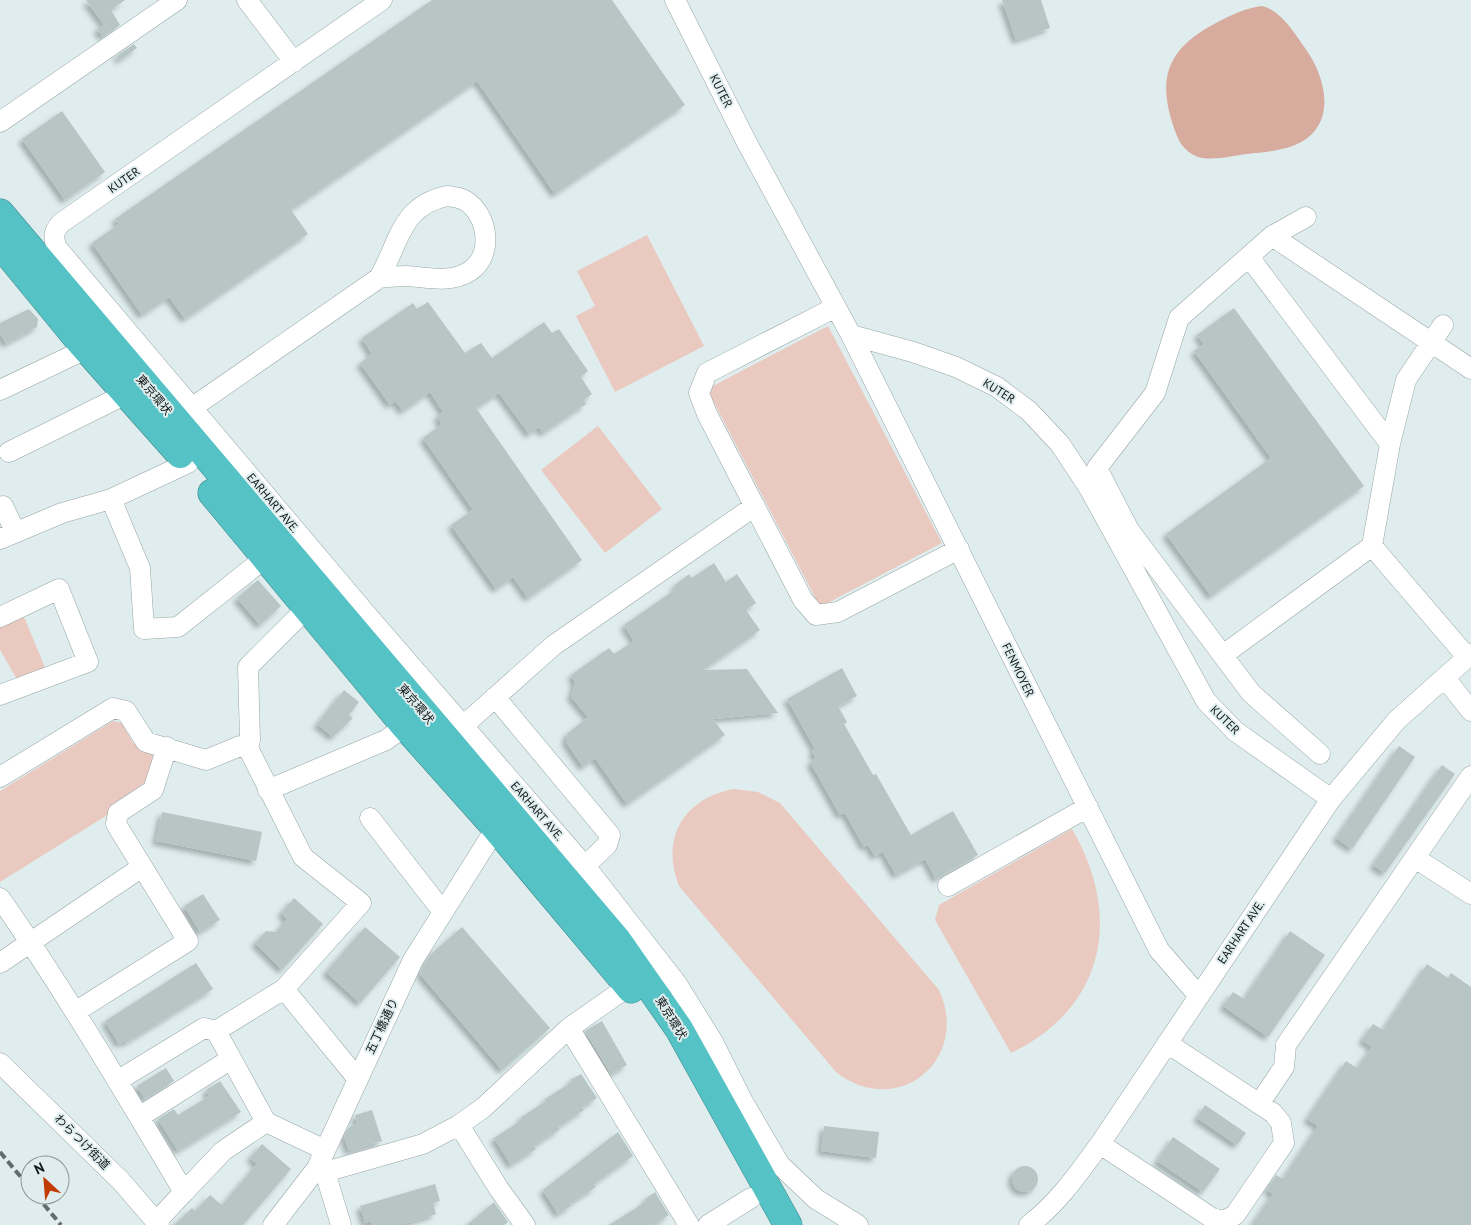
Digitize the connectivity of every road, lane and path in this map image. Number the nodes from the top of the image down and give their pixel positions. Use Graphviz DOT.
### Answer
graph roads {
  1 [pos="176,0"];
  2 [pos="247,0"];
  3 [pos="382,0"];
  4 [pos="675,0"];
  5 [pos="294,62"];
  6 [pos="0,122"];
  7 [pos="0,213"];
  8 [pos="1306,217"];
  9 [pos="1272,236"];
  10 [pos="2,250"];
  11 [pos="1249,256"];
  12 [pos="379,278"];
  13 [pos="836,307"];
  14 [pos="1443,325"];
  15 [pos="852,335"];
  16 [pos="1431,344"];
  17 [pos="86,349"];
  18 [pos="1471,369"];
  19 [pos="0,390"];
  20 [pos="126,394"];
  21 [pos="193,407"];
  22 [pos="1390,444"];
  23 [pos="9,452"];
  24 [pos="188,462"];
  25 [pos="111,499"];
  26 [pos="4,506"];
  27 [pos="756,506"];
  28 [pos="8,535"];
  29 [pos="1372,546"];
  30 [pos="959,549"];
  31 [pos="265,558"];
  32 [pos="308,608"];
  33 [pos="0,617"];
  34 [pos="1222,655"];
  35 [pos="1469,656"];
  36 [pos="1445,678"];
  37 [pos="0,695"];
  38 [pos="495,697"];
  39 [pos="1471,710"];
  40 [pos="405,726"];
  41 [pos="463,726"];
  42 [pos="167,747"];
  43 [pos="248,748"];
  44 [pos="1320,754"];
  45 [pos="0,776"];
  46 [pos="1471,776"];
  47 [pos="268,790"];
  48 [pos="1331,799"];
  49 [pos="1088,807"];
  50 [pos="370,818"];
  51 [pos="504,822"];
  52 [pos="1415,858"];
  53 [pos="585,866"];
  54 [pos="142,867"];
  55 [pos="948,886"];
  56 [pos="1471,894"];
  57 [pos="0,898"];
  58 [pos="443,912"];
  59 [pos="31,942"];
  60 [pos="0,963"];
  61 [pos="629,986"];
  62 [pos="284,990"];
  63 [pos="1198,996"];
  64 [pos="75,1012"];
  65 [pos="570,1028"];
  66 [pos="216,1032"];
  67 [pos="1167,1042"];
  68 [pos="232,1059"];
  69 [pos="0,1063"];
  70 [pos="357,1078"];
  71 [pos="118,1081"];
  72 [pos="1259,1104"];
  73 [pos="139,1116"];
  74 [pos="266,1122"];
  75 [pos="460,1125"];
  76 [pos="1100,1144"];
  77 [pos="322,1163"];
  78 [pos="184,1192"];
  79 [pos="751,1198"];
  80 [pos="158,1223"];
  81 [pos="273,1225"];
  82 [pos="340,1225"];
  83 [pos="526,1225"];
  84 [pos="688,1225"];
  85 [pos="708,1225"];
  86 [pos="766,1225"];
  87 [pos="788,1225"];
  88 [pos="858,1225"];
  89 [pos="1029,1225"];
  1 -- 6 [label="street"];
  2 -- 5 [label="street"];
  3 -- 5 [label="street, KUTER"];
  4 -- 13 [label="street, KUTER"];
  5 -- 21 [label="street, KUTER"];
  7 -- 51 [label="highway, 東京環状"];
  8 -- 9 [label="street"];
  9 -- 11 [label="street"];
  9 -- 16 [label="street"];
  10 -- 17 [label="highway, 東京環状"];
  11 -- 22 [label="street"];
  11 -- 34 [label="street"];
  12 -- 12 [label="street"];
  12 -- 21 [label="street"];
  13 -- 15 [label="street, KUTER"];
  13 -- 27 [label="street"];
  14 -- 16 [label="street"];
  15 -- 30 [label="street, FENMOYER"];
  15 -- 48 [label="street, KUTER"];
  16 -- 18 [label="street"];
  16 -- 22 [label="street"];
  17 -- 19 [label="street"];
  17 -- 20 [label="highway, 東京環状"];
  20 -- 23 [label="street"];
  20 -- 24 [label="highway, 東京環状"];
  21 -- 41 [label="street, EARHART AVE."];
  22 -- 29 [label="street"];
  24 -- 25 [label="street"];
  24 -- 31 [label="highway, 東京環状"];
  25 -- 28 [label="street"];
  25 -- 31 [label="street"];
  26 -- 28 [label="street"];
  27 -- 30 [label="street"];
  27 -- 38 [label="street"];
  29 -- 34 [label="street"];
  29 -- 35 [label="street"];
  30 -- 49 [label="street, FENMOYER"];
  31 -- 32 [label="highway, 東京環状"];
  32 -- 40 [label="highway, 東京環状"];
  32 -- 43 [label="street"];
  33 -- 37 [label="street"];
  34 -- 44 [label="street"];
  35 -- 36 [label="street, EARHART AVE."];
  36 -- 39 [label="street"];
  36 -- 48 [label="street, EARHART AVE."];
  38 -- 41 [label="street"];
  38 -- 53 [label="street"];
  40 -- 47 [label="street"];
  40 -- 51 [label="highway, 東京環状"];
  41 -- 53 [label="street, EARHART AVE."];
  42 -- 43 [label="street"];
  42 -- 45 [label="street"];
  42 -- 54 [label="street"];
  43 -- 47 [label="street"];
  46 -- 52 [label="street"];
  47 -- 62 [label="street"];
  48 -- 63 [label="street, EARHART AVE."];
  49 -- 55 [label="street"];
  49 -- 63 [label="street, FENMOYER"];
  50 -- 58 [label="street"];
  51 -- 58 [label="street, 五丁橋通り"];
  51 -- 61 [label="highway, 東京環状"];
  51 -- 87 [label="highway, 東京環状"];
  52 -- 56 [label="street"];
  52 -- 72 [label="street"];
  53 -- 88 [label="street, EARHART AVE."];
  54 -- 59 [label="street"];
  54 -- 64 [label="street"];
  57 -- 59 [label="street"];
  58 -- 70 [label="street, 五丁橋通り"];
  59 -- 60 [label="street"];
  59 -- 64 [label="street"];
  61 -- 65 [label="street"];
  61 -- 79 [label="highway, 東京環状"];
  62 -- 66 [label="street"];
  62 -- 70 [label="street"];
  63 -- 67 [label="street, EARHART AVE."];
  64 -- 71 [label="street"];
  65 -- 75 [label="street"];
  65 -- 84 [label="street"];
  66 -- 68 [label="street"];
  66 -- 71 [label="street"];
  67 -- 72 [label="street"];
  67 -- 76 [label="street, EARHART AVE."];
  68 -- 73 [label="street"];
  68 -- 74 [label="street"];
  69 -- 80 [label="street, わらつけ街道"];
  70 -- 77 [label="street, 五丁橋通り"];
  71 -- 73 [label="street"];
  72 -- 76 [label="street"];
  73 -- 78 [label="street"];
  74 -- 77 [label="street"];
  74 -- 78 [label="street"];
  75 -- 77 [label="street"];
  75 -- 83 [label="street"];
  76 -- 89 [label="street, EARHART AVE."];
  77 -- 81 [label="street, 五丁橋通り"];
  77 -- 82 [label="street"];
  78 -- 80 [label="street"];
  79 -- 85 [label="street"];
  79 -- 86 [label="highway, 東京環状"];
}
